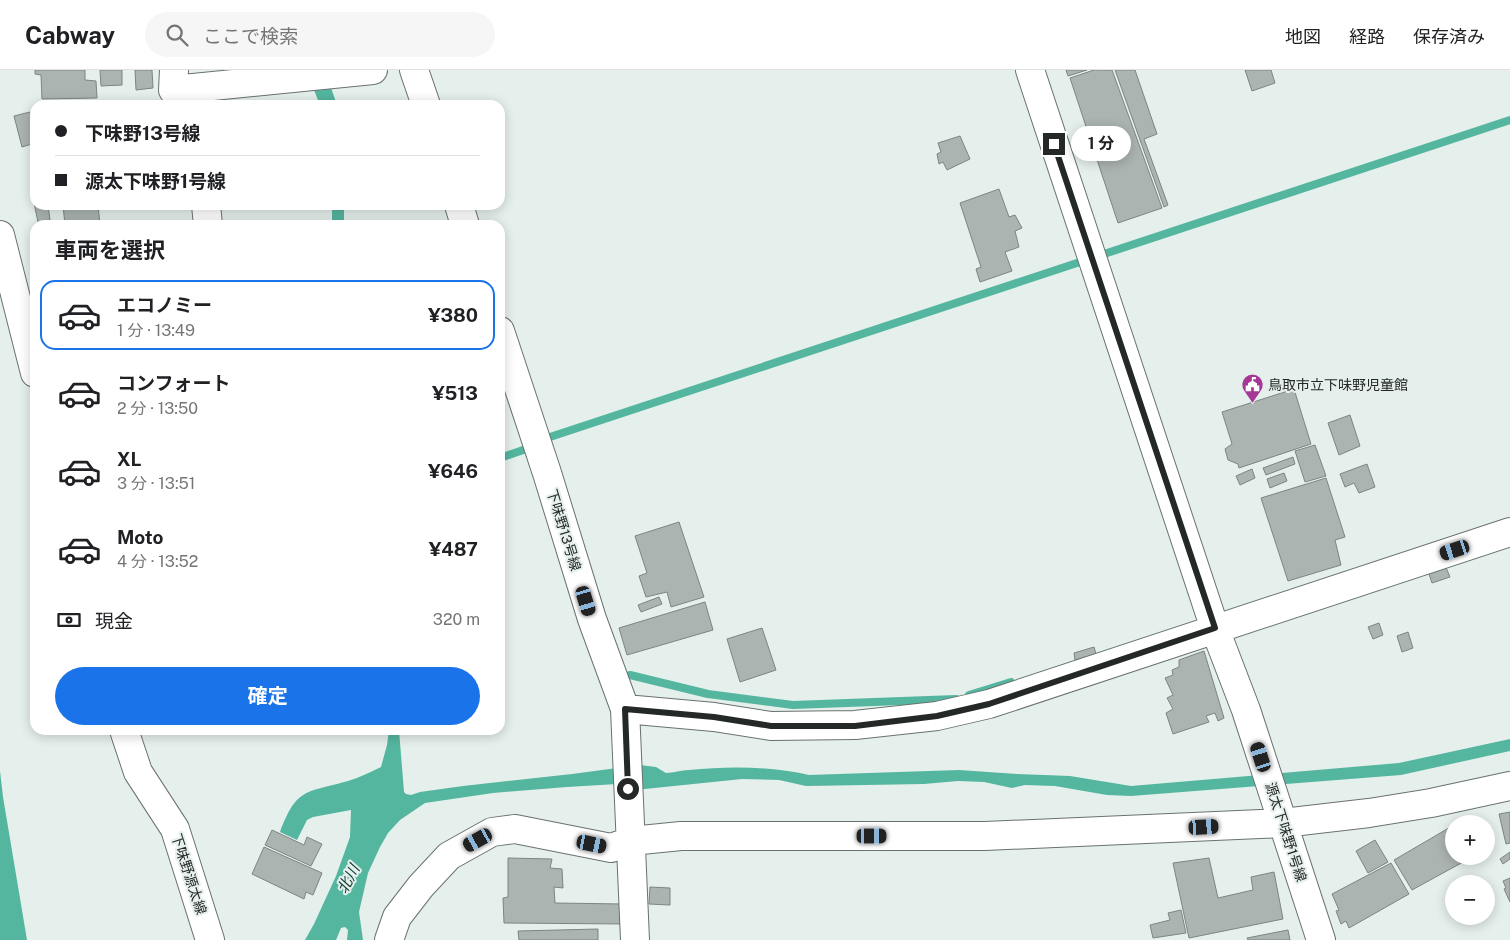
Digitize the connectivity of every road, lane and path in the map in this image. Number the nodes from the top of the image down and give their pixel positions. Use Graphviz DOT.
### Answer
graph roads {
  1 [pos="174,70"];
  2 [pos="373,70"];
  3 [pos="414,70"];
  4 [pos="1030,70"];
  5 [pos="203,97"];
  6 [pos="424,100"];
  7 [pos="0,235"];
  8 [pos="505,346"];
  9 [pos="30,352"];
  10 [pos="1510,532"];
  11 [pos="1215,628"];
  12 [pos="625,709"];
  13 [pos="126,735"];
  14 [pos="1510,786"];
  15 [pos="1278,811"];
  16 [pos="630,842"];
  17 [pos="210,940"];
  18 [pos="389,940"];
  19 [pos="635,940"];
  20 [pos="1321,940"];
  1 -- 5 [label="street"];
  2 -- 5 [label="street"];
  3 -- 6 [label="street"];
  4 -- 11 [label="street, 源太下味野1号線"];
  7 -- 9 [label="street"];
  8 -- 12 [label="street, 下味野13号線"];
  10 -- 11 [label="street"];
  11 -- 12 [label="street"];
  11 -- 15 [label="street, 源太下味野1号線"];
  12 -- 16 [label="street, 下味野13号線"];
  13 -- 17 [label="street, 下味野源太線"];
  14 -- 15 [label="street"];
  15 -- 16 [label="street"];
  15 -- 20 [label="street, 源太下味野1号線"];
  16 -- 18 [label="street"];
  16 -- 19 [label="street, 下味野13号線"];
}
